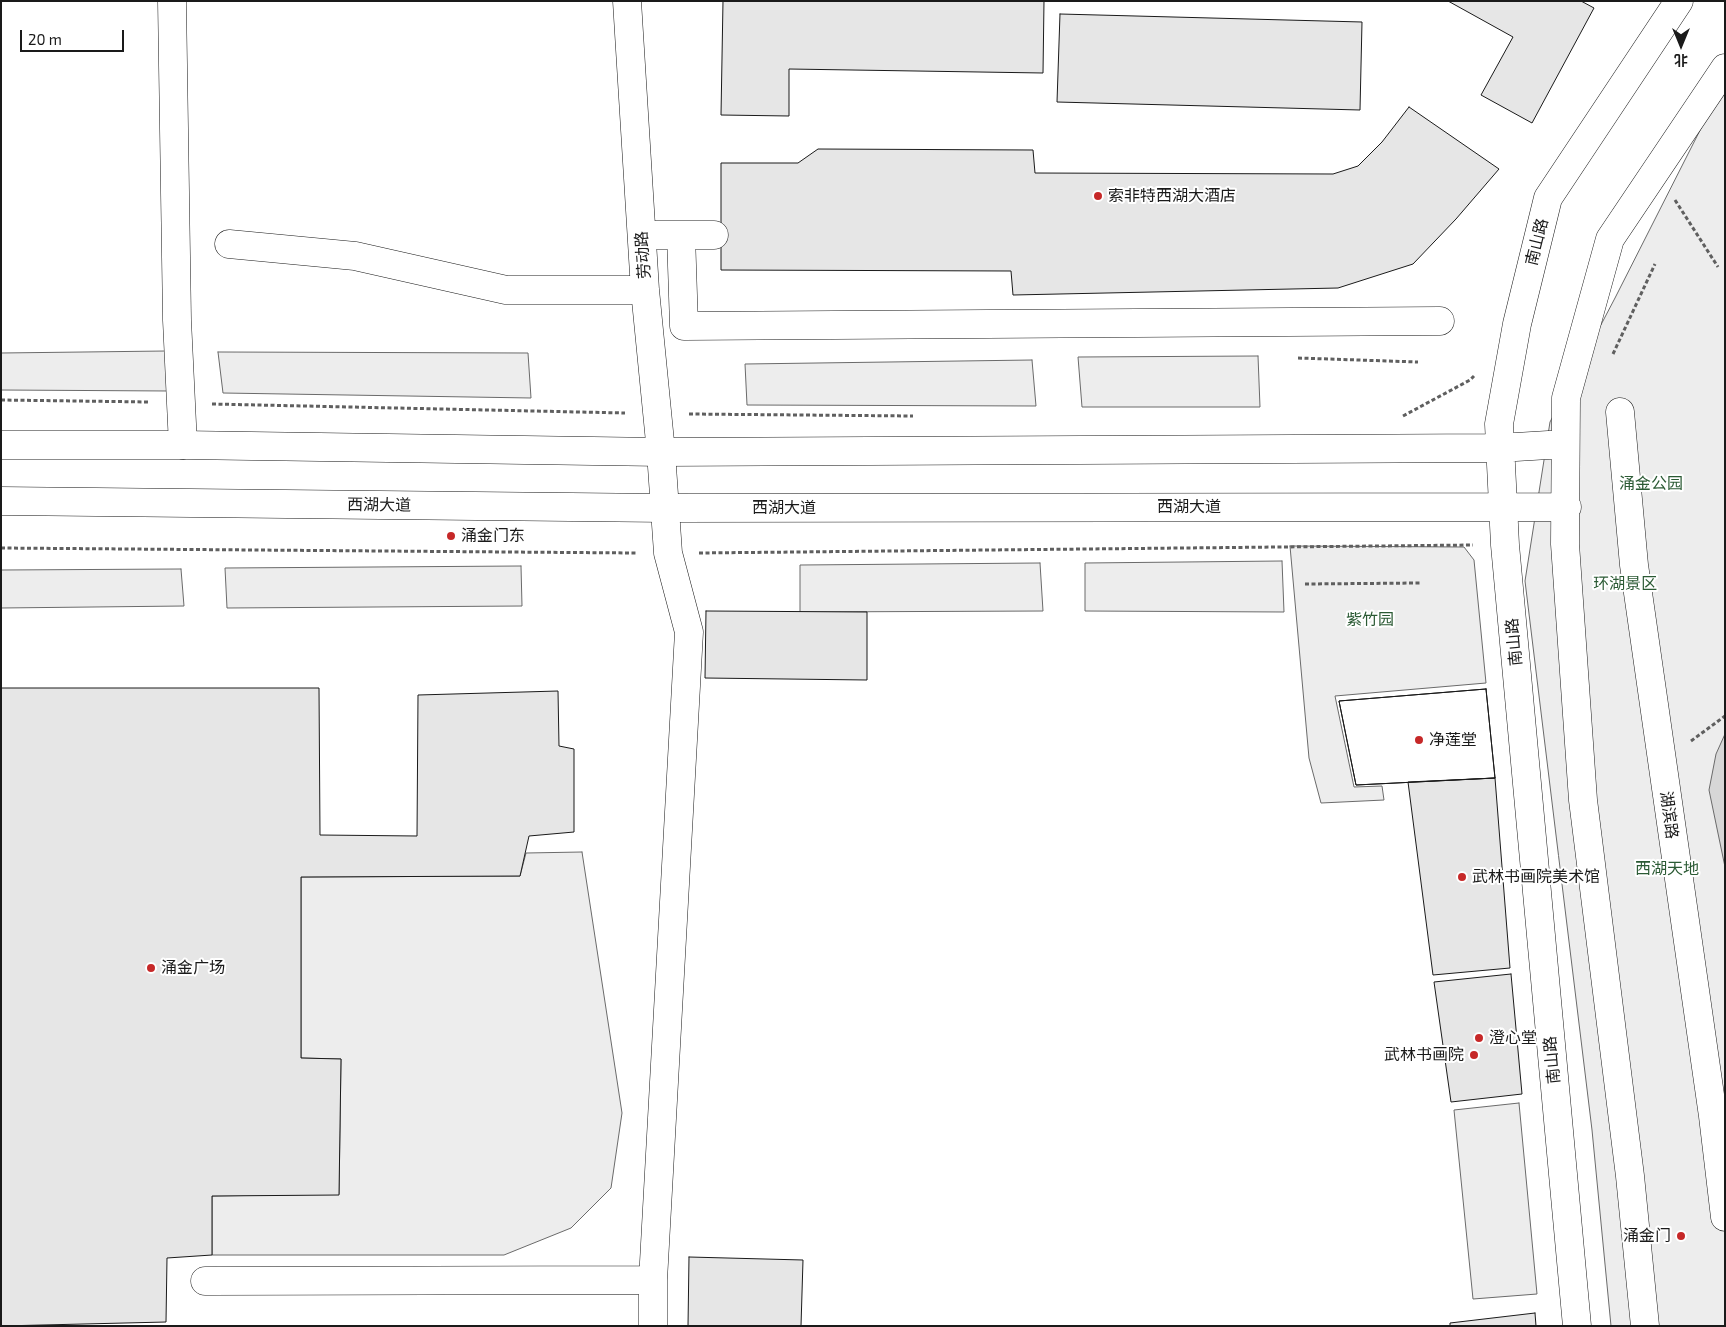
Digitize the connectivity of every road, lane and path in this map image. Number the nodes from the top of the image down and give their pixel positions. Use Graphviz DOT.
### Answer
graph roads {
  1 [pos="172,1"];
  2 [pos="627,1"];
  3 [pos="1679,1"];
  4 [pos="1725,68"];
  5 [pos="1656,170"];
  6 [pos="642,235"];
  7 [pos="681,235"];
  8 [pos="714,235"];
  9 [pos="229,244"];
  10 [pos="1656,264"];
  11 [pos="1718,267"];
  12 [pos="645,290"];
  13 [pos="1440,321"];
  14 [pos="1612,356"];
  15 [pos="1298,358"];
  16 [pos="1418,362"];
  17 [pos="1475,375"];
  18 [pos="1,400"];
  19 [pos="180,403"];
  20 [pos="1620,412"];
  21 [pos="657,413"];
  22 [pos="915,416"];
  23 [pos="1400,418"];
  24 [pos="1565,444"];
  25 [pos="1,445"];
  26 [pos="183,445"];
  27 [pos="1500,448"];
  28 [pos="661,452"];
  29 [pos="1,501"];
  30 [pos="1502,507"];
  31 [pos="1567,507"];
  32 [pos="666,508"];
  33 [pos="1505,545"];
  34 [pos="1,548"];
  35 [pos="668,553"];
  36 [pos="1420,583"];
  37 [pos="1305,584"];
  38 [pos="1725,1217"];
  39 [pos="653,1280"];
  40 [pos="205,1281"];
  41 [pos="653,1326"];
  42 [pos="1576,1326"];
  43 [pos="1645,1326"];
  1 -- 19 [label="main road"];
  2 -- 6 [label="main road, 劳动路"];
  3 -- 27 [label="main road, 南山路"];
  4 -- 5 [label="main road"];
  5 -- 11 [label="path"];
  5 -- 24 [label="main road"];
  6 -- 7 [label="main road"];
  6 -- 12 [label="main road, 劳动路"];
  7 -- 8 [label="main road"];
  7 -- 13 [label="main road"];
  9 -- 12 [label="main road"];
  10 -- 14 [label="path"];
  12 -- 21 [label="main road, 劳动路"];
  15 -- 16 [label="path"];
  17 -- 23 [label="path"];
  18 -- 19 [label="path"];
  19 -- 21 [label="path"];
  19 -- 26 [label="main road"];
  20 -- 38 [label="main road, 湖滨路"];
  21 -- 22 [label="path"];
  21 -- 28 [label="main road, 劳动路"];
  24 -- 27 [label="main road"];
  24 -- 31 [label="main road"];
  25 -- 26 [label="main road"];
  26 -- 28 [label="main road"];
  27 -- 28 [label="main road"];
  27 -- 30 [label="main road, 南山路"];
  28 -- 32 [label="main road, 劳动路"];
  29 -- 32 [label="main road, 西湖大道"];
  30 -- 31 [label="main road, 西湖大道"];
  30 -- 32 [label="main road, 西湖大道"];
  30 -- 33 [label="main road, 南山路"];
  31 -- 43 [label="main road"];
  32 -- 35 [label="main road, 劳动路"];
  33 -- 35 [label="path"];
  33 -- 42 [label="main road, 南山路"];
  34 -- 35 [label="path"];
  35 -- 39 [label="main road, 劳动路"];
  36 -- 37 [label="path"];
  39 -- 40 [label="main road"];
  39 -- 41 [label="main road, 劳动路"];
}
